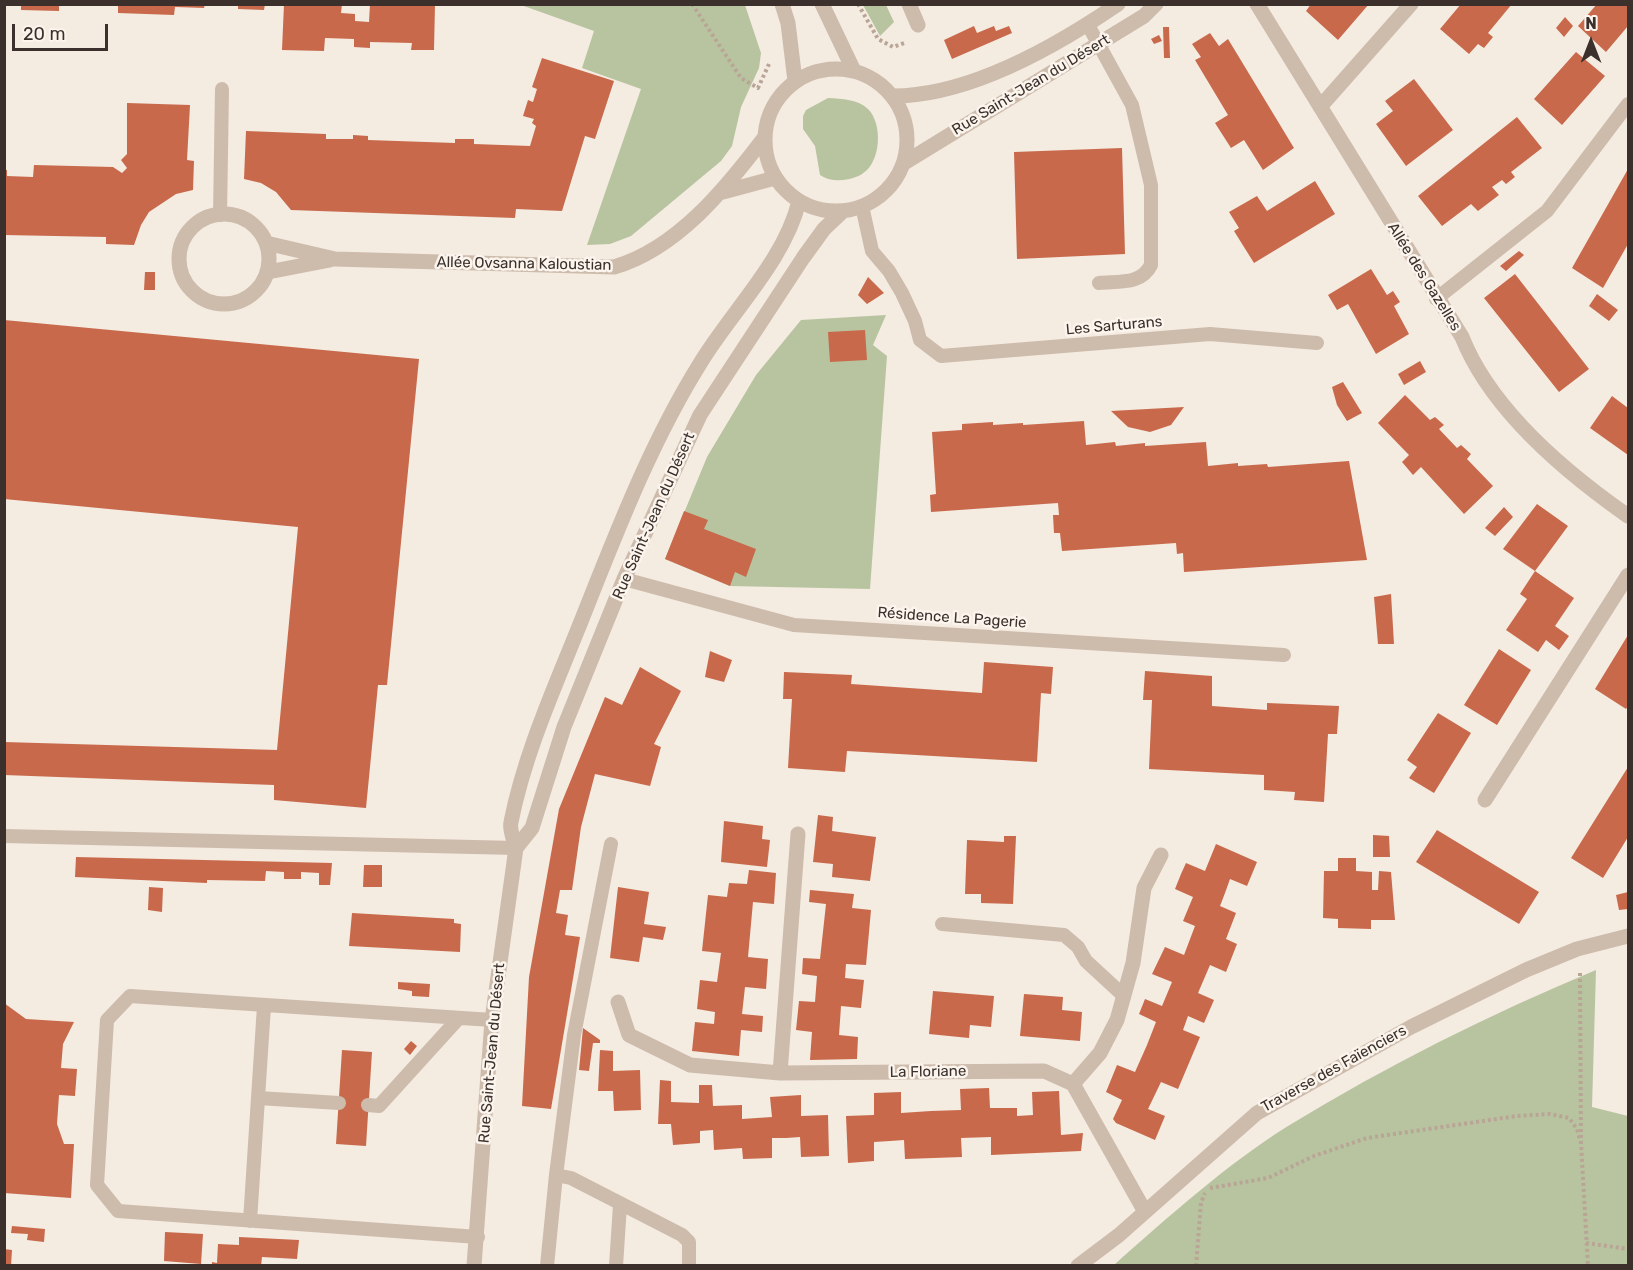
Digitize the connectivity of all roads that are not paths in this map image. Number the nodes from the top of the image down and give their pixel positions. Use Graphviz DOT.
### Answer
graph roads {
  1 [pos="782,4"];
  2 [pos="822,4"];
  3 [pos="909,4"];
  4 [pos="1118,4"];
  5 [pos="1156,4"];
  6 [pos="1257,4"];
  7 [pos="1411,4"];
  8 [pos="918,25"];
  9 [pos="1088,25"];
  10 [pos="1098,44"];
  11 [pos="854,70"];
  12 [pos="795,81"];
  13 [pos="222,89"];
  14 [pos="893,96"];
  15 [pos="1629,104"];
  16 [pos="1320,106"];
  17 [pos="764,138"];
  18 [pos="904,164"];
  19 [pos="776,178"];
  20 [pos="723,192"];
  21 [pos="799,201"];
  22 [pos="862,207"];
  23 [pos="843,211"];
  24 [pos="220,214"];
  25 [pos="266,243"];
  26 [pos="335,259"];
  27 [pos="268,272"];
  28 [pos="1098,283"];
  29 [pos="1436,299"];
  30 [pos="1317,343"];
  31 [pos="1629,516"];
  32 [pos="1629,575"];
  33 [pos="624,579"];
  34 [pos="1284,655"];
  35 [pos="1485,800"];
  36 [pos="798,834"];
  37 [pos="4,836"];
  38 [pos="611,844"];
  39 [pos="516,848"];
  40 [pos="1161,855"];
  41 [pos="942,924"];
  42 [pos="1629,936"];
  43 [pos="1124,996"];
  44 [pos="618,1002"];
  45 [pos="264,1006"];
  46 [pos="458,1019"];
  47 [pos="492,1020"];
  48 [pos="780,1073"];
  49 [pos="1073,1084"];
  50 [pos="258,1098"];
  51 [pos="339,1103"];
  52 [pos="368,1105"];
  53 [pos="556,1175"];
  54 [pos="620,1205"];
  55 [pos="1144,1210"];
  56 [pos="250,1221"];
  57 [pos="478,1237"];
  58 [pos="476,1263"];
  59 [pos="547,1266"];
  60 [pos="616,1266"];
  61 [pos="689,1266"];
  62 [pos="1078,1266"];
  1 -- 12 [label="street"];
  2 -- 11 [label="street"];
  3 -- 8 [label="street"];
  4 -- 9 [label="street, Rue Saint-Jean du Désert"];
  5 -- 10 [label="street, Rue Saint-Jean du Désert"];
  6 -- 16 [label="street, Allée des Gazelles"];
  7 -- 16 [label="street"];
  9 -- 10 [label="lane"];
  9 -- 14 [label="street, Rue Saint-Jean du Désert"];
  10 -- 18 [label="street, Rue Saint-Jean du Désert"];
  10 -- 28 [label="lane"];
  11 -- 12 [label="street"];
  11 -- 14 [label="street"];
  12 -- 17 [label="street"];
  13 -- 24 [label="lane"];
  14 -- 18 [label="street"];
  15 -- 29 [label="lane"];
  16 -- 29 [label="street, Allée des Gazelles"];
  17 -- 19 [label="street"];
  17 -- 20 [label="street, Allée Ovsanna Kaloustian"];
  18 -- 22 [label="street"];
  19 -- 20 [label="street, Allée Ovsanna Kaloustian"];
  19 -- 21 [label="street"];
  20 -- 26 [label="street, Allée Ovsanna Kaloustian"];
  21 -- 23 [label="street"];
  21 -- 39 [label="street, Rue Saint-Jean du Désert"];
  22 -- 23 [label="street"];
  22 -- 30 [label="lane, Les Sarturans"];
  23 -- 33 [label="street, Rue Saint-Jean du Désert"];
  24 -- 25 [label="street"];
  24 -- 27 [label="street"];
  25 -- 26 [label="street, Allée Ovsanna Kaloustian"];
  25 -- 27 [label="street"];
  26 -- 27 [label="street, Allée Ovsanna Kaloustian"];
  29 -- 31 [label="street, Allée des Gazelles"];
  32 -- 35 [label="street"];
  33 -- 34 [label="lane, Résidence La Pagerie"];
  33 -- 39 [label="street, Rue Saint-Jean du Désert"];
  36 -- 48 [label="street"];
  37 -- 39 [label="lane"];
  38 -- 53 [label="lane"];
  39 -- 47 [label="street, Rue Saint-Jean du Désert"];
  40 -- 43 [label="street"];
  41 -- 43 [label="lane"];
  42 -- 55 [label="street, Traverse des Faïenciers"];
  43 -- 49 [label="street"];
  44 -- 48 [label="street, La Floriane"];
  45 -- 46 [label="lane"];
  45 -- 50 [label="lane"];
  45 -- 56 [label="lane"];
  46 -- 47 [label="lane"];
  46 -- 52 [label="lane"];
  47 -- 57 [label="street, Rue Saint-Jean du Désert"];
  48 -- 49 [label="street, La Floriane"];
  49 -- 55 [label="street"];
  50 -- 51 [label="lane"];
  50 -- 56 [label="lane"];
  53 -- 54 [label="lane"];
  53 -- 59 [label="lane"];
  54 -- 60 [label="lane"];
  54 -- 61 [label="lane"];
  55 -- 62 [label="street, Traverse des Faïenciers"];
  56 -- 57 [label="lane"];
  57 -- 58 [label="street, Rue Saint-Jean du Désert"];
}
